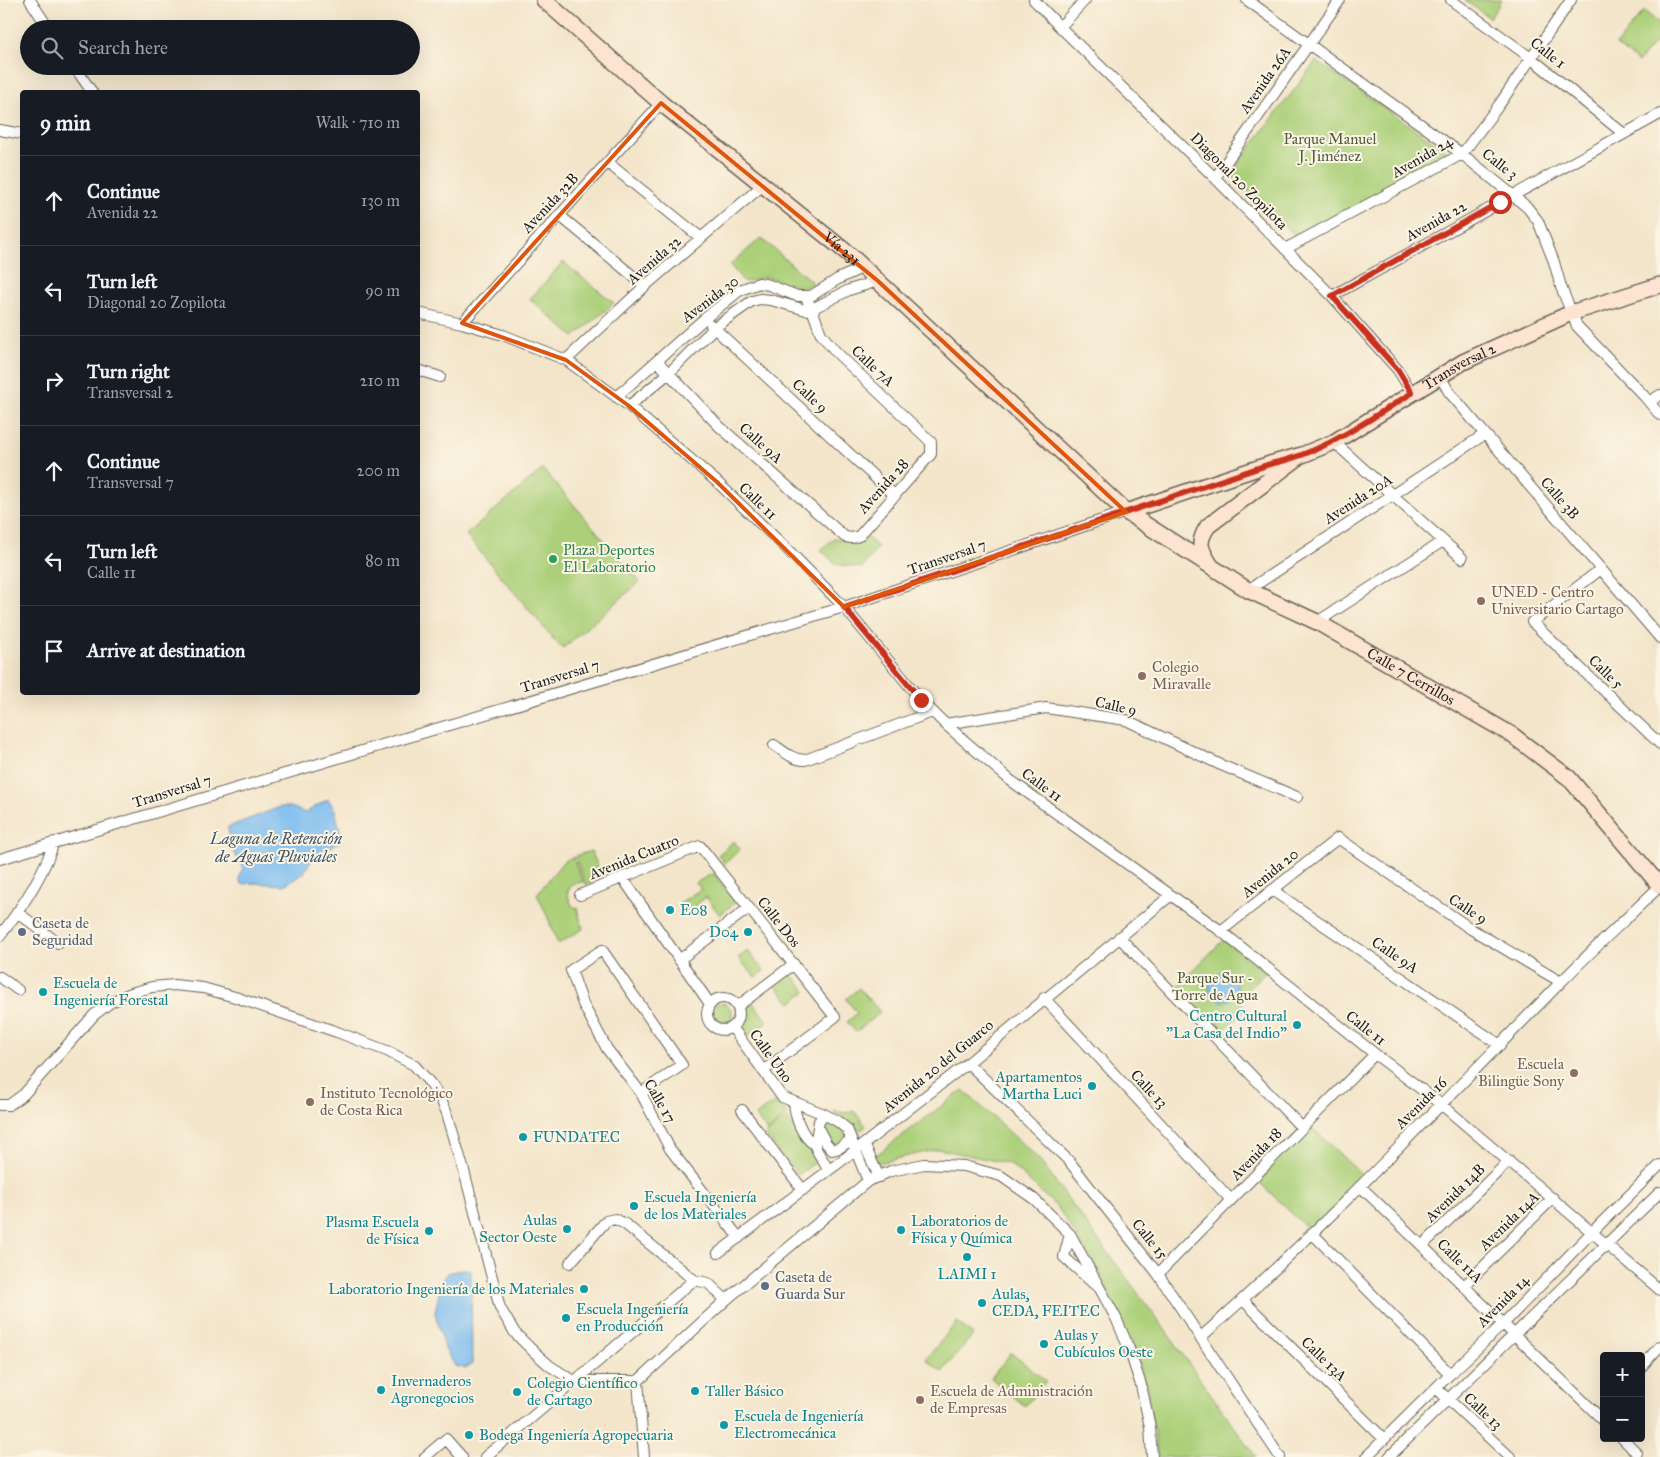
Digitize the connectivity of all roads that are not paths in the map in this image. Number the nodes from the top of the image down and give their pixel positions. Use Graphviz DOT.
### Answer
graph roads {
  1 [pos="30,0"];
  2 [pos="544,0"];
  3 [pos="1034,0"];
  4 [pos="1085,0"];
  5 [pos="1247,0"];
  6 [pos="1340,0"];
  7 [pos="1451,0"];
  8 [pos="1571,0"];
  9 [pos="43,20"];
  10 [pos="1060,27"];
  11 [pos="1309,44"];
  12 [pos="1531,58"];
  13 [pos="80,75"];
  14 [pos="91,90"];
  15 [pos="661,103"];
  16 [pos="1660,114"];
  17 [pos="0,130"];
  18 [pos="20,134"];
  19 [pos="1624,134"];
  20 [pos="1462,154"];
  21 [pos="608,163"];
  22 [pos="1215,178"];
  23 [pos="763,185"];
  24 [pos="1514,194"];
  25 [pos="559,215"];
  26 [pos="701,238"];
  27 [pos="1285,249"];
  28 [pos="864,267"];
  29 [pos="878,280"];
  30 [pos="645,286"];
  31 [pos="1660,286"];
  32 [pos="805,296"];
  33 [pos="1332,296"];
  34 [pos="812,309"];
  35 [pos="1571,312"];
  36 [pos="420,313"];
  37 [pos="704,319"];
  38 [pos="462,323"];
  39 [pos="714,328"];
  40 [pos="566,360"];
  41 [pos="657,361"];
  42 [pos="420,371"];
  43 [pos="669,373"];
  44 [pos="440,376"];
  45 [pos="1440,376"];
  46 [pos="1412,393"];
  47 [pos="1660,395"];
  48 [pos="616,397"];
  49 [pos="1649,402"];
  50 [pos="629,406"];
  51 [pos="1660,415"];
  52 [pos="1485,434"];
  53 [pos="1334,442"];
  54 [pos="932,449"];
  55 [pos="1302,455"];
  56 [pos="1391,495"];
  57 [pos="895,496"];
  58 [pos="1126,512"];
  59 [pos="852,538"];
  60 [pos="1442,541"];
  61 [pos="1462,558"];
  62 [pos="1212,567"];
  63 [pos="1601,569"];
  64 [pos="1248,590"];
  65 [pos="844,607"];
  66 [pos="1317,622"];
  67 [pos="1660,637"];
  68 [pos="932,712"];
  69 [pos="945,724"];
  70 [pos="1660,744"];
  71 [pos="774,745"];
  72 [pos="1297,798"];
  73 [pos="1338,838"];
  74 [pos="54,842"];
  75 [pos="700,846"];
  76 [pos="0,859"];
  77 [pos="622,877"];
  78 [pos="1660,886"];
  79 [pos="1272,890"];
  80 [pos="580,895"];
  81 [pos="1170,896"];
  82 [pos="749,908"];
  83 [pos="17,912"];
  84 [pos="1221,931"];
  85 [pos="0,936"];
  86 [pos="1119,937"];
  87 [pos="58,944"];
  88 [pos="679,960"];
  89 [pos="794,964"];
  90 [pos="0,977"];
  91 [pos="1561,982"];
  92 [pos="18,990"];
  93 [pos="1044,998"];
  94 [pos="710,1004"];
  95 [pos="738,1006"];
  96 [pos="732,1027"];
  97 [pos="1500,1044"];
  98 [pos="1375,1054"];
  99 [pos="968,1063"];
  100 [pos="763,1071"];
  101 [pos="641,1093"];
  102 [pos="794,1102"];
  103 [pos="0,1105"];
  104 [pos="1442,1105"];
  105 [pos="742,1110"];
  106 [pos="826,1114"];
  107 [pos="818,1128"];
  108 [pos="1302,1128"];
  109 [pos="851,1140"];
  110 [pos="864,1144"];
  111 [pos="814,1145"];
  112 [pos="855,1151"];
  113 [pos="1509,1161"];
  114 [pos="1660,1165"];
  115 [pos="828,1171"];
  116 [pos="879,1177"];
  117 [pos="868,1181"];
  118 [pos="1360,1186"];
  119 [pos="803,1190"];
  120 [pos="1660,1192"];
  121 [pos="1554,1198"];
  122 [pos="1231,1200"];
  123 [pos="1591,1232"];
  124 [pos="1312,1233"];
  125 [pos="1070,1234"];
  126 [pos="739,1238"];
  127 [pos="1606,1244"];
  128 [pos="1422,1246"];
  129 [pos="718,1253"];
  130 [pos="570,1263"];
  131 [pos="1158,1274"];
  132 [pos="694,1280"];
  133 [pos="1464,1286"];
  134 [pos="1101,1289"];
  135 [pos="1660,1290"];
  136 [pos="726,1300"];
  137 [pos="1243,1300"];
  138 [pos="1503,1324"];
  139 [pos="1514,1335"];
  140 [pos="1200,1338"];
  141 [pos="1660,1346"];
  142 [pos="1645,1363"];
  143 [pos="1450,1374"];
  144 [pos="574,1381"];
  145 [pos="638,1381"];
  146 [pos="1436,1388"];
  147 [pos="1448,1399"];
  148 [pos="1600,1413"];
  149 [pos="1384,1439"];
  150 [pos="1626,1442"];
  151 [pos="1637,1453"];
  152 [pos="425,1457"];
  153 [pos="462,1457"];
  154 [pos="485,1457"];
  155 [pos="644,1457"];
  156 [pos="1152,1457"];
  157 [pos="1280,1457"];
  158 [pos="1366,1457"];
  159 [pos="1389,1457"];
  160 [pos="1510,1457"];
  1 -- 9 [label="street"];
  2 -- 15 [label="main road, Vía 231"];
  3 -- 10 [label="street, Diagonal 20 Zopilota"];
  4 -- 10 [label="street"];
  5 -- 11 [label="street, Calle 3"];
  6 -- 11 [label="street, Avenida 26A"];
  7 -- 12 [label="street, Calle 1"];
  8 -- 12 [label="street, Avenida 24"];
  10 -- 22 [label="street, Diagonal 20 Zopilota"];
  11 -- 20 [label="street, Calle 3"];
  11 -- 22 [label="street, Avenida 26A"];
  12 -- 19 [label="street, Calle 1"];
  12 -- 20 [label="street, Avenida 24"];
  13 -- 14 [label="street"];
  15 -- 21 [label="street, Avenida 32B"];
  15 -- 23 [label="main road, Vía 231"];
  16 -- 19 [label="street, Avenida 22"];
  17 -- 18 [label="street"];
  19 -- 24 [label="street, Avenida 22"];
  20 -- 24 [label="street, Calle 3"];
  20 -- 27 [label="street, Avenida 24"];
  21 -- 25 [label="street, Avenida 32B"];
  21 -- 26 [label="street"];
  22 -- 27 [label="street, Diagonal 20 Zopilota"];
  23 -- 26 [label="street, Avenida 32"];
  23 -- 28 [label="main road, Vía 231"];
  24 -- 33 [label="street, Avenida 22"];
  24 -- 35 [label="street, Calle 3"];
  25 -- 30 [label="street"];
  25 -- 38 [label="street, Avenida 32B"];
  26 -- 30 [label="street, Avenida 32"];
  27 -- 33 [label="street, Diagonal 20 Zopilota"];
  28 -- 29 [label="main road, Vía 231"];
  28 -- 32 [label="street"];
  29 -- 34 [label="street"];
  29 -- 58 [label="main road, Vía 231"];
  30 -- 40 [label="street, Avenida 32"];
  31 -- 35 [label="main road, Transversal 2"];
  32 -- 34 [label="street, Calle 7A"];
  32 -- 37 [label="street, Avenida 30"];
  33 -- 46 [label="street, Diagonal 20 Zopilota"];
  34 -- 39 [label="street, Avenida 30"];
  34 -- 54 [label="street, Calle 7A"];
  35 -- 45 [label="main road, Transversal 2"];
  35 -- 49 [label="street, Calle 3"];
  36 -- 38 [label="street, Calle 11"];
  37 -- 39 [label="street, Calle 9"];
  37 -- 41 [label="street, Avenida 30"];
  38 -- 40 [label="street, Calle 11"];
  39 -- 43 [label="street, Avenida 30"];
  39 -- 57 [label="street, Calle 9"];
  40 -- 48 [label="street, Calle 11"];
  41 -- 43 [label="street, Calle 9A"];
  41 -- 48 [label="street, Avenida 30"];
  42 -- 44 [label="street"];
  43 -- 50 [label="street, Avenida 30"];
  43 -- 59 [label="street, Calle 9A"];
  45 -- 46 [label="main road, Transversal 2"];
  45 -- 52 [label="street, Calle 3B"];
  46 -- 53 [label="main road, Transversal 2"];
  47 -- 49 [label="street"];
  48 -- 50 [label="street, Calle 11"];
  49 -- 51 [label="street, Calle 3"];
  50 -- 65 [label="street, Calle 11"];
  52 -- 56 [label="street, Avenida 20A"];
  52 -- 63 [label="street, Calle 3B"];
  53 -- 55 [label="main road, Transversal 2"];
  53 -- 56 [label="street"];
  54 -- 57 [label="street, Avenida 28"];
  55 -- 58 [label="main road, Transversal 2"];
  55 -- 62 [label="main road"];
  56 -- 60 [label="street"];
  56 -- 64 [label="street, Avenida 20A"];
  57 -- 59 [label="street, Avenida 28"];
  58 -- 62 [label="main road, Calle 7 Cerrillos"];
  58 -- 65 [label="street, Transversal 7"];
  60 -- 61 [label="street"];
  60 -- 66 [label="street"];
  62 -- 64 [label="main road, Calle 7 Cerrillos"];
  63 -- 67 [label="street, Calle 3B"];
  63 -- 70 [label="street, Calle 5"];
  64 -- 66 [label="main road, Calle 7 Cerrillos"];
  65 -- 68 [label="street, Calle 11"];
  65 -- 74 [label="street, Transversal 7"];
  66 -- 78 [label="main road, Calle 7 Cerrillos"];
  68 -- 69 [label="street, Calle 11"];
  68 -- 71 [label="street"];
  69 -- 72 [label="street, Calle 9"];
  69 -- 81 [label="street, Calle 11"];
  73 -- 79 [label="street, Avenida 20"];
  73 -- 91 [label="street, Calle 9"];
  74 -- 76 [label="street, Transversal 7"];
  74 -- 83 [label="street"];
  75 -- 77 [label="street, Avenida Cuatro"];
  75 -- 82 [label="street, Calle Dos"];
  77 -- 80 [label="street, Avenida Cuatro"];
  77 -- 88 [label="street"];
  78 -- 91 [label="street, Avenida 16"];
  79 -- 84 [label="street, Avenida 20"];
  79 -- 97 [label="street, Calle 9A"];
  81 -- 84 [label="street, Calle 11"];
  81 -- 86 [label="street, Avenida 20 del Guarco"];
  82 -- 88 [label="street"];
  82 -- 89 [label="street, Calle Dos"];
  83 -- 85 [label="street"];
  83 -- 87 [label="street"];
  84 -- 98 [label="street, Calle 11"];
  86 -- 93 [label="street, Avenida 20 del Guarco"];
  86 -- 108 [label="street"];
  88 -- 94 [label="street"];
  89 -- 95 [label="street"];
  89 -- 100 [label="street, Calle Dos"];
  90 -- 92 [label="street"];
  91 -- 97 [label="street, Avenida 16"];
  93 -- 99 [label="street, Avenida 20 del Guarco"];
  93 -- 122 [label="street, Calle 13"];
  94 -- 95 [label="street"];
  94 -- 96 [label="street"];
  95 -- 96 [label="street"];
  96 -- 100 [label="street, Calle Uno"];
  97 -- 104 [label="street, Avenida 16"];
  98 -- 104 [label="street, Calle 11"];
  98 -- 108 [label="street, Avenida 18"];
  99 -- 110 [label="street, Avenida 20 del Guarco"];
  99 -- 131 [label="street, Calle 15"];
  100 -- 102 [label="street, Calle Uno"];
  101 -- 101 [label="street, Calle 17"];
  101 -- 126 [label="street, Calle 17"];
  102 -- 106 [label="street, Calle Uno"];
  102 -- 111 [label="street"];
  103 -- 144 [label="street"];
  104 -- 113 [label="street, Calle 11"];
  104 -- 118 [label="street, Avenida 16"];
  105 -- 119 [label="street"];
  106 -- 107 [label="street"];
  106 -- 109 [label="street, Calle Uno"];
  107 -- 109 [label="street"];
  107 -- 111 [label="street"];
  108 -- 122 [label="street, Avenida 18"];
  109 -- 112 [label="street, Calle Uno"];
  110 -- 112 [label="street, Avenida 20 del Guarco"];
  110 -- 116 [label="street"];
  111 -- 115 [label="street"];
  112 -- 115 [label="street, Avenida 20 del Guarco"];
  112 -- 117 [label="street, Calle Uno"];
  113 -- 121 [label="street, Calle 11"];
  113 -- 128 [label="street, Avenida 14B"];
  114 -- 123 [label="street, Avenida 14"];
  115 -- 119 [label="street, Avenida 20 del Guarco"];
  116 -- 117 [label="street"];
  116 -- 125 [label="street"];
  117 -- 136 [label="street"];
  118 -- 124 [label="street, Avenida 16"];
  118 -- 128 [label="street, Calle 11A"];
  119 -- 126 [label="street, Avenida 20 del Guarco"];
  120 -- 127 [label="street"];
  121 -- 123 [label="street, Calle 11"];
  121 -- 133 [label="street, Avenida 14A"];
  122 -- 131 [label="street, Avenida 18"];
  123 -- 127 [label="street, Calle 11"];
  123 -- 138 [label="street, Avenida 14"];
  124 -- 137 [label="street, Avenida 16"];
  124 -- 143 [label="street"];
  125 -- 134 [label="street"];
  125 -- 134 [label="street"];
  126 -- 129 [label="street, Avenida 20 del Guarco"];
  127 -- 135 [label="street, Calle 11"];
  127 -- 139 [label="street"];
  128 -- 133 [label="street, Calle 11A"];
  130 -- 132 [label="street"];
  131 -- 140 [label="street, Calle 15"];
  132 -- 136 [label="street"];
  132 -- 144 [label="street"];
  133 -- 138 [label="street, Calle 11A"];
  134 -- 156 [label="street"];
  136 -- 145 [label="street"];
  137 -- 140 [label="street, Avenida 16"];
  137 -- 149 [label="street, Calle 13A"];
  138 -- 139 [label="street, Calle 11A"];
  138 -- 143 [label="street, Avenida 14"];
  139 -- 147 [label="street"];
  139 -- 148 [label="street, Calle 11A"];
  140 -- 157 [label="street, Calle 15"];
  141 -- 142 [label="street"];
  143 -- 146 [label="street, Avenida 14"];
  144 -- 145 [label="street"];
  144 -- 154 [label="street"];
  145 -- 155 [label="street"];
  146 -- 147 [label="street, Calle 13"];
  146 -- 149 [label="street, Avenida 14"];
  147 -- 159 [label="street"];
  147 -- 160 [label="street, Calle 13"];
  149 -- 158 [label="street, Avenida 14"];
  150 -- 151 [label="street"];
  152 -- 153 [label="street"];
}
